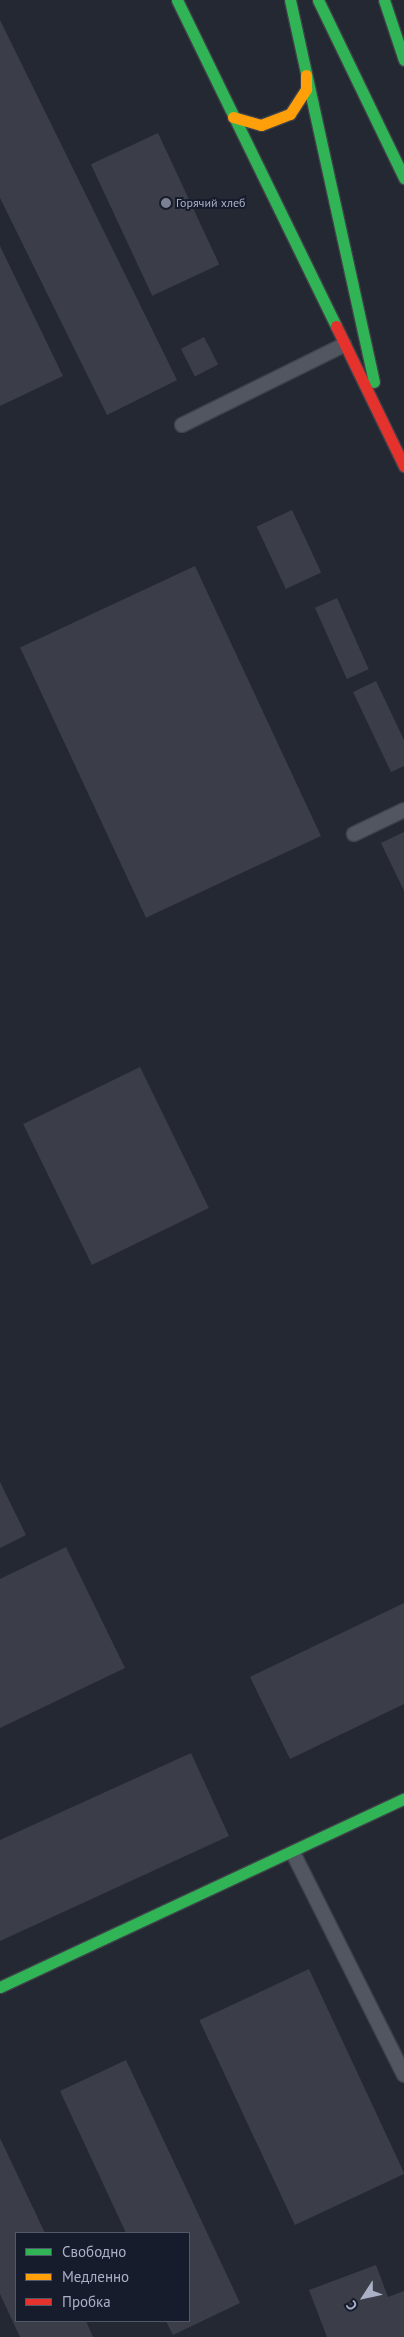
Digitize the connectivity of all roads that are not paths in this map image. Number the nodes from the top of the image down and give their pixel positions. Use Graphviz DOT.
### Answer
graph roads {
  1 [pos="176,0"];
  2 [pos="290,0"];
  3 [pos="318,0"];
  4 [pos="384,0"];
  5 [pos="404,60"];
  6 [pos="306,74"];
  7 [pos="233,117"];
  8 [pos="404,178"];
  9 [pos="344,345"];
  10 [pos="384,424"];
  11 [pos="182,425"];
  12 [pos="404,466"];
  13 [pos="404,810"];
  14 [pos="354,834"];
  15 [pos="404,1799"];
  16 [pos="294,1853"];
  17 [pos="0,1987"];
  18 [pos="404,2075"];
  1 -- 7 [label="street"];
  2 -- 6 [label="street"];
  3 -- 8 [label="street"];
  4 -- 5 [label="street"];
  6 -- 7 [label="street"];
  6 -- 10 [label="street"];
  7 -- 9 [label="street"];
  9 -- 10 [label="street"];
  9 -- 11 [label="lane"];
  10 -- 12 [label="street"];
  13 -- 14 [label="lane"];
  15 -- 16 [label="street"];
  16 -- 17 [label="street"];
  16 -- 18 [label="lane"];
}
